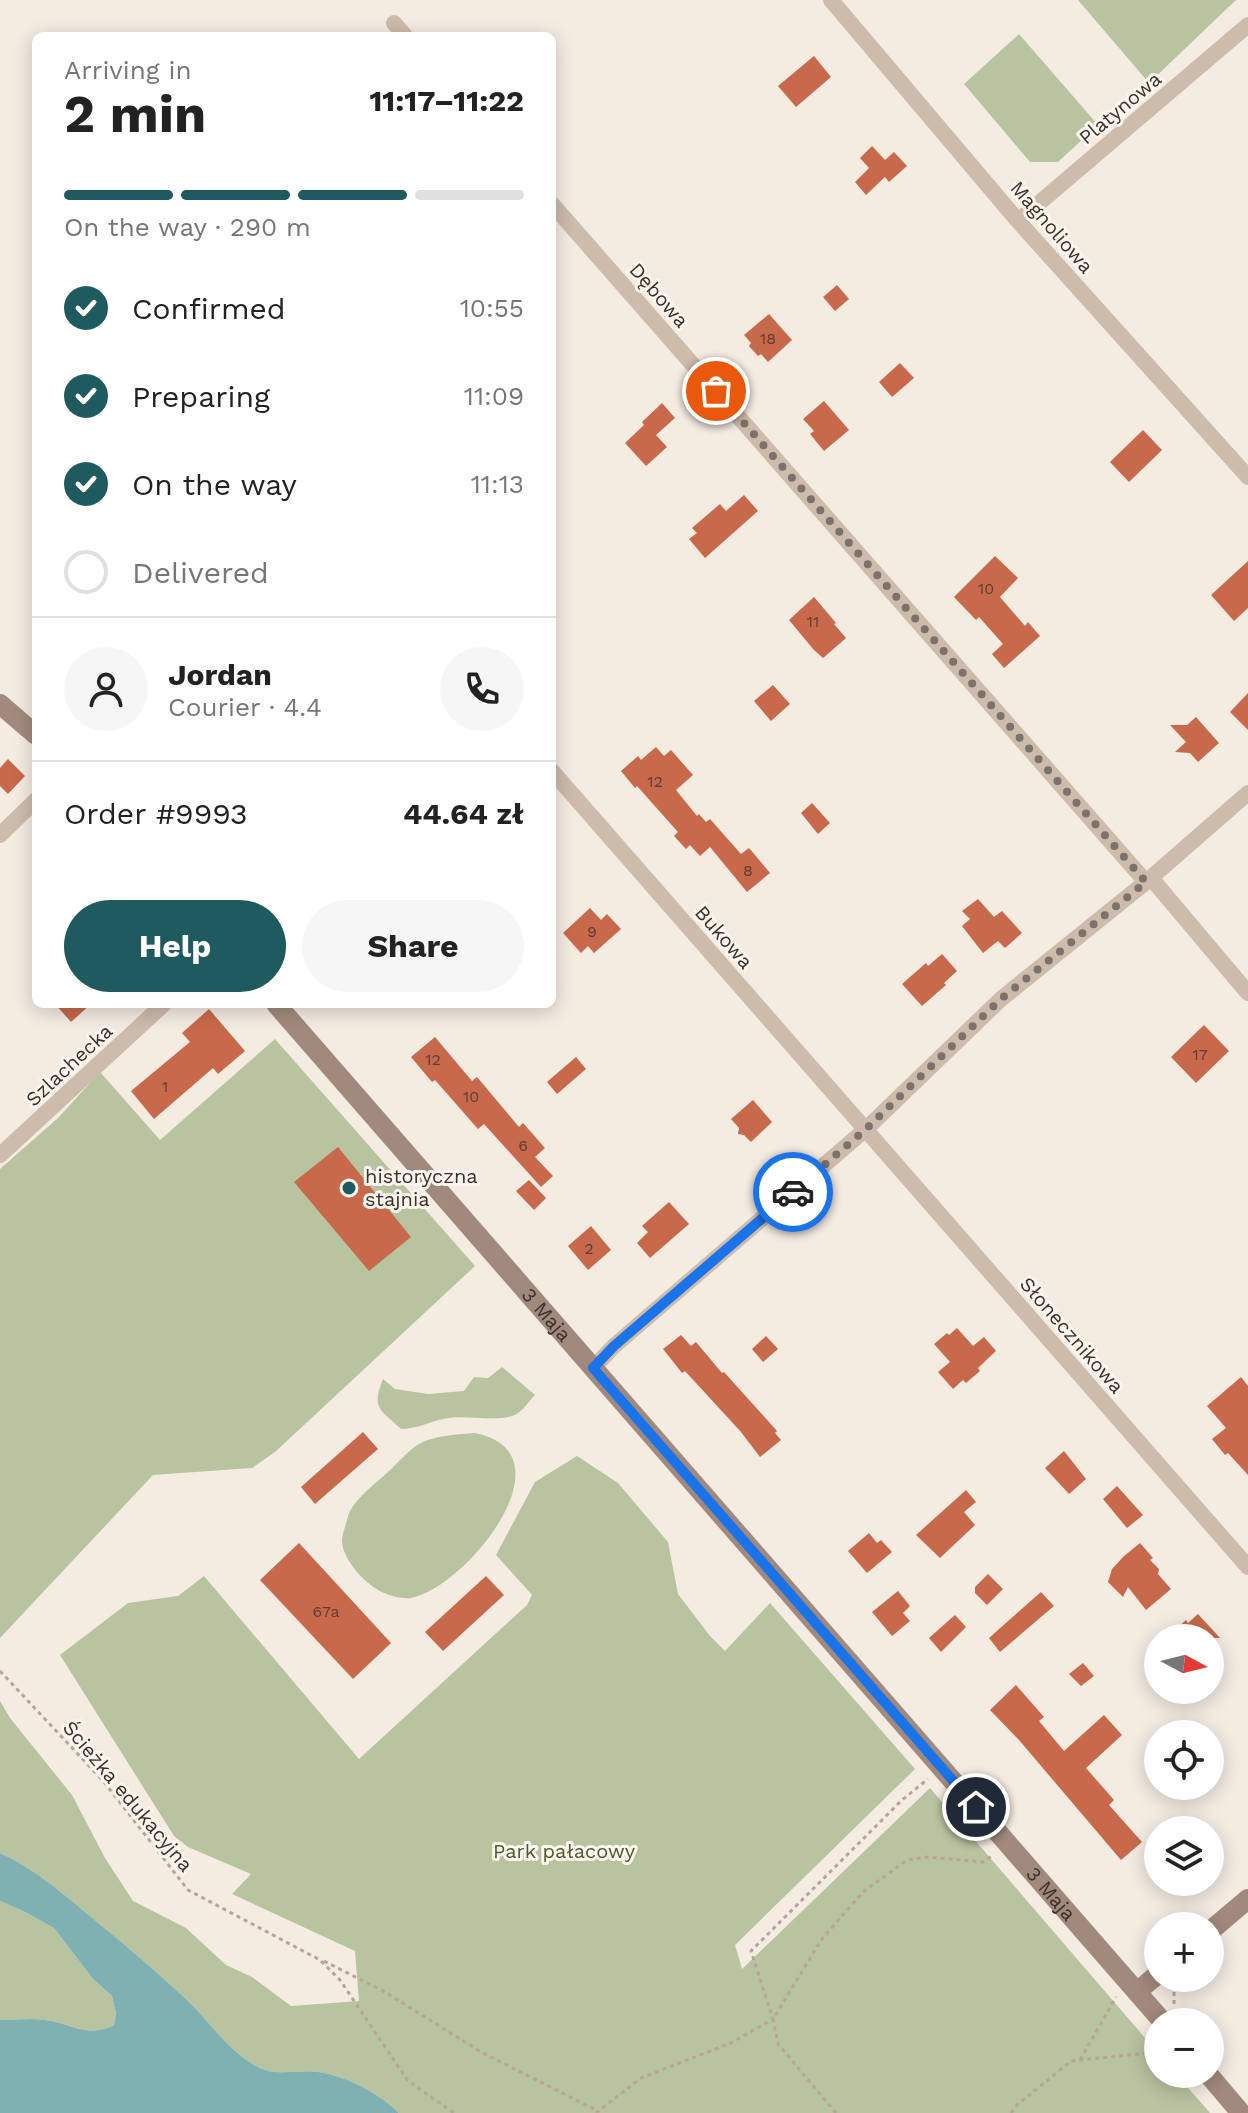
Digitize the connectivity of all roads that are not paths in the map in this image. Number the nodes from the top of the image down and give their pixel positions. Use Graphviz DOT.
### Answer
graph roads {
  1 [pos="831,0"];
  2 [pos="1248,25"];
  3 [pos="556,209"];
  4 [pos="1018,221"];
  5 [pos="1248,477"];
  6 [pos="0,704"];
  7 [pos="32,732"];
  8 [pos="556,776"];
  9 [pos="1248,793"];
  10 [pos="32,804"];
  11 [pos="0,835"];
  12 [pos="1149,880"];
  13 [pos="1248,993"];
  14 [pos="160,1008"];
  15 [pos="279,1008"];
  16 [pos="866,1129"];
  17 [pos="0,1155"];
  18 [pos="593,1368"];
  19 [pos="1248,1567"];
  20 [pos="1248,1899"];
  21 [pos="1224,1919"];
  22 [pos="1144,1983"];
  23 [pos="1135,1988"];
  24 [pos="1160,2008"];
  25 [pos="1220,2088"];
  26 [pos="1241,2113"];
  1 -- 4 [label="street, Magnoliowa"];
  2 -- 4 [label="street, Platynowa"];
  3 -- 12 [label="street, Dębowa"];
  4 -- 5 [label="street, Magnoliowa"];
  6 -- 7 [label="street"];
  8 -- 16 [label="street, Bukowa"];
  9 -- 12 [label="street"];
  10 -- 11 [label="street"];
  12 -- 13 [label="street, Dębowa"];
  12 -- 16 [label="street"];
  14 -- 17 [label="street, Szlachecka"];
  15 -- 18 [label="street, 3 Maja"];
  16 -- 18 [label="street"];
  16 -- 19 [label="street, Słonecznikowa"];
  18 -- 23 [label="street, 3 Maja"];
  20 -- 21 [label="street"];
  22 -- 23 [label="street"];
  23 -- 24 [label="street, 3 Maja"];
  25 -- 26 [label="street"];
}
